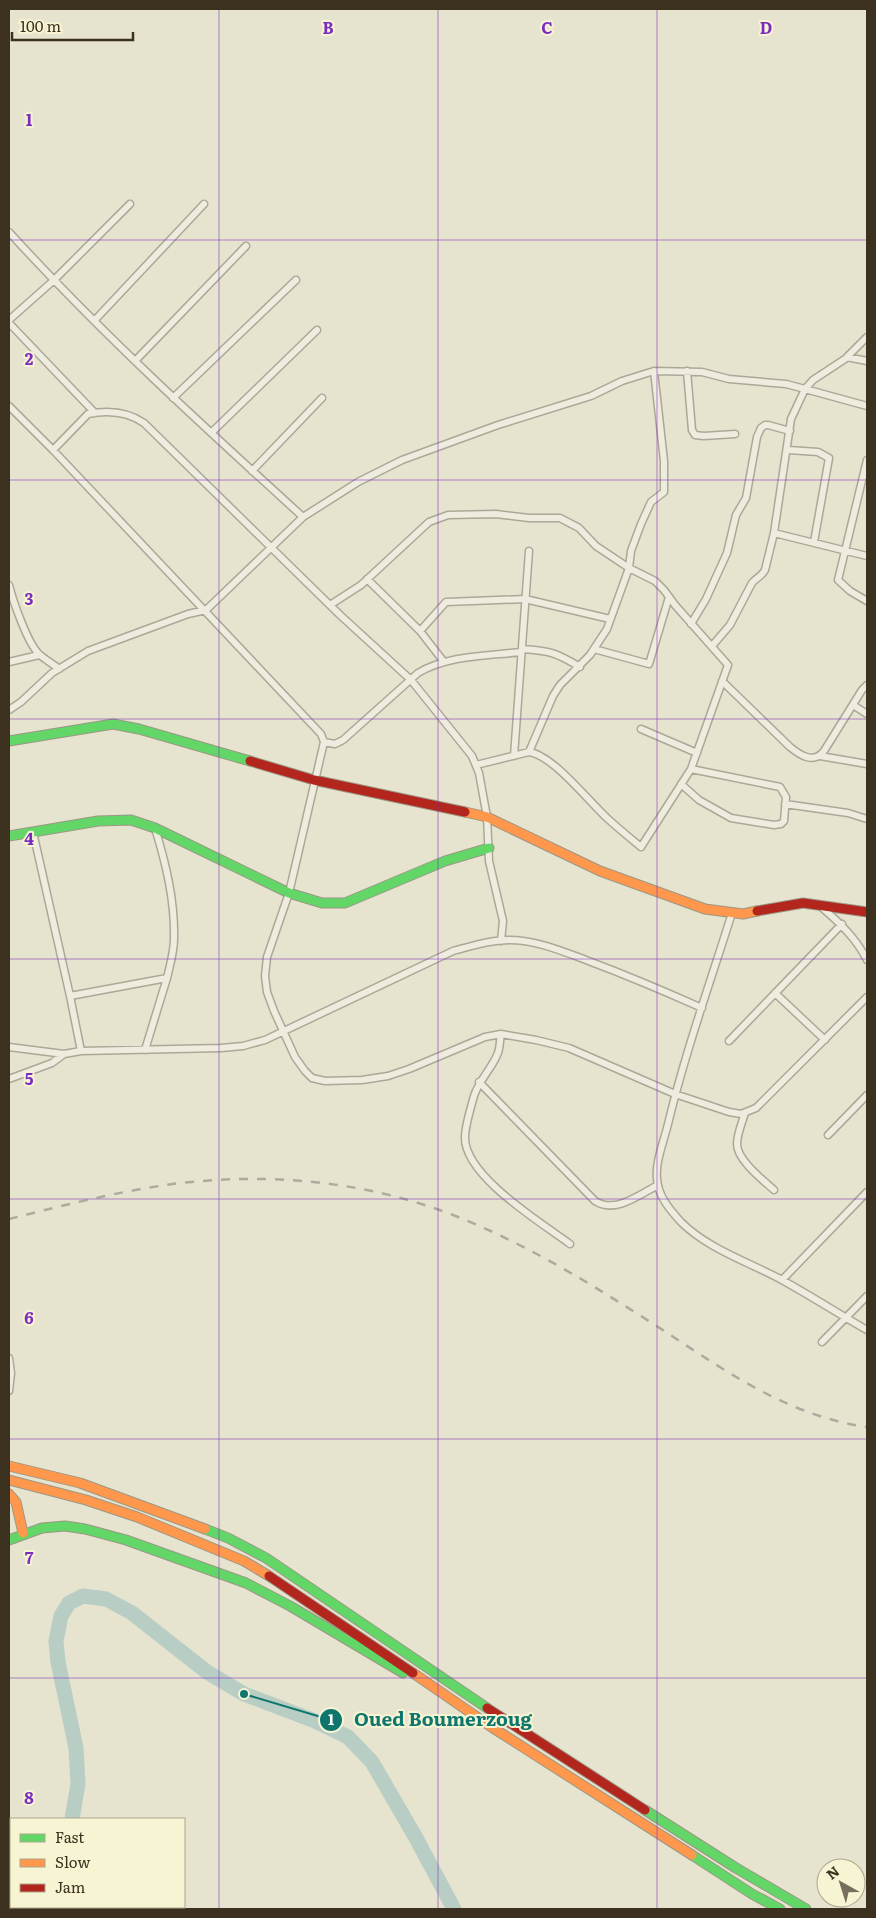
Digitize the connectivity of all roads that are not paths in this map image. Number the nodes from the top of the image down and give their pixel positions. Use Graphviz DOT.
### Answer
graph roads {
  1 [pos="130,204"];
  2 [pos="204,204"];
  3 [pos="9,232"];
  4 [pos="246,246"];
  5 [pos="296,280"];
  6 [pos="53,281"];
  7 [pos="9,321"];
  8 [pos="94,321"];
  9 [pos="317,330"];
  10 [pos="867,337"];
  11 [pos="847,357"];
  12 [pos="135,361"];
  13 [pos="867,361"];
  14 [pos="654,371"];
  15 [pos="687,371"];
  16 [pos="805,389"];
  17 [pos="173,398"];
  18 [pos="322,398"];
  19 [pos="9,406"];
  20 [pos="867,406"];
  21 [pos="95,413"];
  22 [pos="790,431"];
  23 [pos="211,433"];
  24 [pos="735,434"];
  25 [pos="53,450"];
  26 [pos="788,450"];
  27 [pos="867,460"];
  28 [pos="252,471"];
  29 [pos="303,517"];
  30 [pos="774,533"];
  31 [pos="814,542"];
  32 [pos="271,548"];
  33 [pos="846,550"];
  34 [pos="529,551"];
  35 [pos="867,556"];
  36 [pos="629,568"];
  37 [pos="367,578"];
  38 [pos="9,585"];
  39 [pos="669,596"];
  40 [pos="525,599"];
  41 [pos="867,601"];
  42 [pos="330,605"];
  43 [pos="206,610"];
  44 [pos="610,619"];
  45 [pos="692,624"];
  46 [pos="420,631"];
  47 [pos="712,646"];
  48 [pos="594,649"];
  49 [pos="522,650"];
  50 [pos="39,655"];
  51 [pos="9,662"];
  52 [pos="444,662"];
  53 [pos="580,667"];
  54 [pos="60,668"];
  55 [pos="411,680"];
  56 [pos="722,681"];
  57 [pos="867,684"];
  58 [pos="853,705"];
  59 [pos="9,710"];
  60 [pos="867,714"];
  61 [pos="641,729"];
  62 [pos="9,740"];
  63 [pos="324,742"];
  64 [pos="529,752"];
  65 [pos="697,753"];
  66 [pos="514,756"];
  67 [pos="820,756"];
  68 [pos="867,764"];
  69 [pos="476,765"];
  70 [pos="691,769"];
  71 [pos="314,780"];
  72 [pos="681,784"];
  73 [pos="785,804"];
  74 [pos="487,817"];
  75 [pos="867,819"];
  76 [pos="155,828"];
  77 [pos="33,832"];
  78 [pos="9,836"];
  79 [pos="489,848"];
  80 [pos="289,893"];
  81 [pos="818,904"];
  82 [pos="867,912"];
  83 [pos="732,913"];
  84 [pos="842,924"];
  85 [pos="501,941"];
  86 [pos="867,960"];
  87 [pos="167,978"];
  88 [pos="775,993"];
  89 [pos="70,996"];
  90 [pos="867,997"];
  91 [pos="702,1008"];
  92 [pos="284,1033"];
  93 [pos="501,1034"];
  94 [pos="825,1040"];
  95 [pos="729,1041"];
  96 [pos="9,1047"];
  97 [pos="145,1050"];
  98 [pos="81,1051"];
  99 [pos="64,1054"];
  100 [pos="9,1079"];
  101 [pos="479,1082"];
  102 [pos="675,1094"];
  103 [pos="867,1095"];
  104 [pos="746,1113"];
  105 [pos="828,1135"];
  106 [pos="658,1185"];
  107 [pos="774,1190"];
  108 [pos="867,1192"];
  109 [pos="570,1244"];
  110 [pos="782,1280"];
  111 [pos="867,1296"];
  112 [pos="846,1318"];
  113 [pos="867,1330"];
  114 [pos="822,1342"];
  115 [pos="9,1358"];
  116 [pos="9,1391"];
  117 [pos="9,1464"];
  118 [pos="9,1480"];
  119 [pos="9,1494"];
  120 [pos="24,1534"];
  121 [pos="9,1540"];
  122 [pos="469,1711"];
  123 [pos="780,1909"];
  124 [pos="806,1909"];
  1 -- 6 [label="street"];
  2 -- 8 [label="street"];
  3 -- 6 [label="street"];
  4 -- 12 [label="street"];
  5 -- 17 [label="street"];
  6 -- 7 [label="street"];
  6 -- 8 [label="street"];
  7 -- 21 [label="street"];
  8 -- 12 [label="street"];
  9 -- 23 [label="street"];
  10 -- 11 [label="street"];
  11 -- 13 [label="street"];
  11 -- 16 [label="street"];
  12 -- 17 [label="street"];
  14 -- 15 [label="street"];
  14 -- 29 [label="street"];
  14 -- 36 [label="street"];
  15 -- 16 [label="street"];
  15 -- 24 [label="street"];
  16 -- 20 [label="street"];
  16 -- 22 [label="street"];
  17 -- 23 [label="street"];
  18 -- 28 [label="street"];
  19 -- 25 [label="street"];
  21 -- 25 [label="street"];
  21 -- 32 [label="street"];
  22 -- 26 [label="street"];
  22 -- 45 [label="street"];
  23 -- 28 [label="street"];
  25 -- 43 [label="street"];
  26 -- 30 [label="street"];
  26 -- 31 [label="street"];
  27 -- 33 [label="street"];
  28 -- 29 [label="street"];
  29 -- 32 [label="street"];
  30 -- 31 [label="street"];
  30 -- 47 [label="street"];
  31 -- 33 [label="street"];
  32 -- 42 [label="street"];
  32 -- 43 [label="street"];
  33 -- 35 [label="street"];
  33 -- 41 [label="street"];
  34 -- 40 [label="street"];
  36 -- 37 [label="street"];
  36 -- 39 [label="street"];
  36 -- 44 [label="street"];
  37 -- 42 [label="street"];
  37 -- 46 [label="street"];
  38 -- 50 [label="street"];
  39 -- 45 [label="street"];
  39 -- 48 [label="street"];
  40 -- 44 [label="street"];
  40 -- 46 [label="street"];
  40 -- 49 [label="street"];
  42 -- 55 [label="street"];
  43 -- 54 [label="street"];
  43 -- 63 [label="street"];
  44 -- 48 [label="street"];
  45 -- 47 [label="street"];
  46 -- 52 [label="street"];
  47 -- 56 [label="street"];
  48 -- 53 [label="street"];
  49 -- 52 [label="street"];
  49 -- 53 [label="street"];
  49 -- 66 [label="street"];
  50 -- 51 [label="street"];
  50 -- 54 [label="street"];
  52 -- 55 [label="street"];
  53 -- 64 [label="street"];
  54 -- 59 [label="street"];
  55 -- 63 [label="street"];
  55 -- 69 [label="street"];
  56 -- 65 [label="street"];
  56 -- 67 [label="street"];
  57 -- 58 [label="street"];
  58 -- 60 [label="street"];
  58 -- 67 [label="street"];
  61 -- 65 [label="street"];
  62 -- 71 [label="main road"];
  63 -- 71 [label="street"];
  64 -- 66 [label="street"];
  64 -- 72 [label="street"];
  65 -- 70 [label="street"];
  66 -- 69 [label="street"];
  67 -- 68 [label="street"];
  69 -- 74 [label="street"];
  70 -- 72 [label="street"];
  70 -- 73 [label="street"];
  71 -- 74 [label="main road"];
  71 -- 80 [label="street"];
  72 -- 73 [label="street"];
  73 -- 75 [label="street"];
  74 -- 79 [label="street"];
  74 -- 83 [label="main road"];
  76 -- 77 [label="main road"];
  76 -- 80 [label="main road"];
  76 -- 87 [label="street"];
  77 -- 78 [label="main road"];
  77 -- 89 [label="street"];
  79 -- 80 [label="main road"];
  79 -- 85 [label="street"];
  80 -- 92 [label="street"];
  81 -- 82 [label="main road"];
  81 -- 83 [label="main road"];
  81 -- 84 [label="street"];
  83 -- 91 [label="street"];
  84 -- 86 [label="street"];
  84 -- 88 [label="street"];
  85 -- 91 [label="street"];
  85 -- 92 [label="street"];
  87 -- 89 [label="street"];
  87 -- 97 [label="street"];
  88 -- 94 [label="street"];
  88 -- 95 [label="street"];
  89 -- 98 [label="street"];
  90 -- 94 [label="street"];
  91 -- 102 [label="street"];
  92 -- 93 [label="street"];
  92 -- 97 [label="street"];
  93 -- 101 [label="street"];
  93 -- 102 [label="street"];
  94 -- 104 [label="street"];
  96 -- 99 [label="street"];
  97 -- 98 [label="street"];
  98 -- 99 [label="street"];
  99 -- 100 [label="street"];
  101 -- 106 [label="street"];
  101 -- 109 [label="street"];
  102 -- 104 [label="street"];
  102 -- 106 [label="street"];
  103 -- 105 [label="street"];
  104 -- 107 [label="street"];
  106 -- 110 [label="street"];
  108 -- 110 [label="street"];
  110 -- 112 [label="street"];
  111 -- 112 [label="street"];
  112 -- 113 [label="street"];
  112 -- 114 [label="street"];
  115 -- 116 [label="street"];
  117 -- 124 [label="main road"];
  118 -- 122 [label="main road"];
  119 -- 120 [label="main road"];
  120 -- 121 [label="main road"];
  120 -- 122 [label="main road"];
  122 -- 123 [label="main road"];
}
